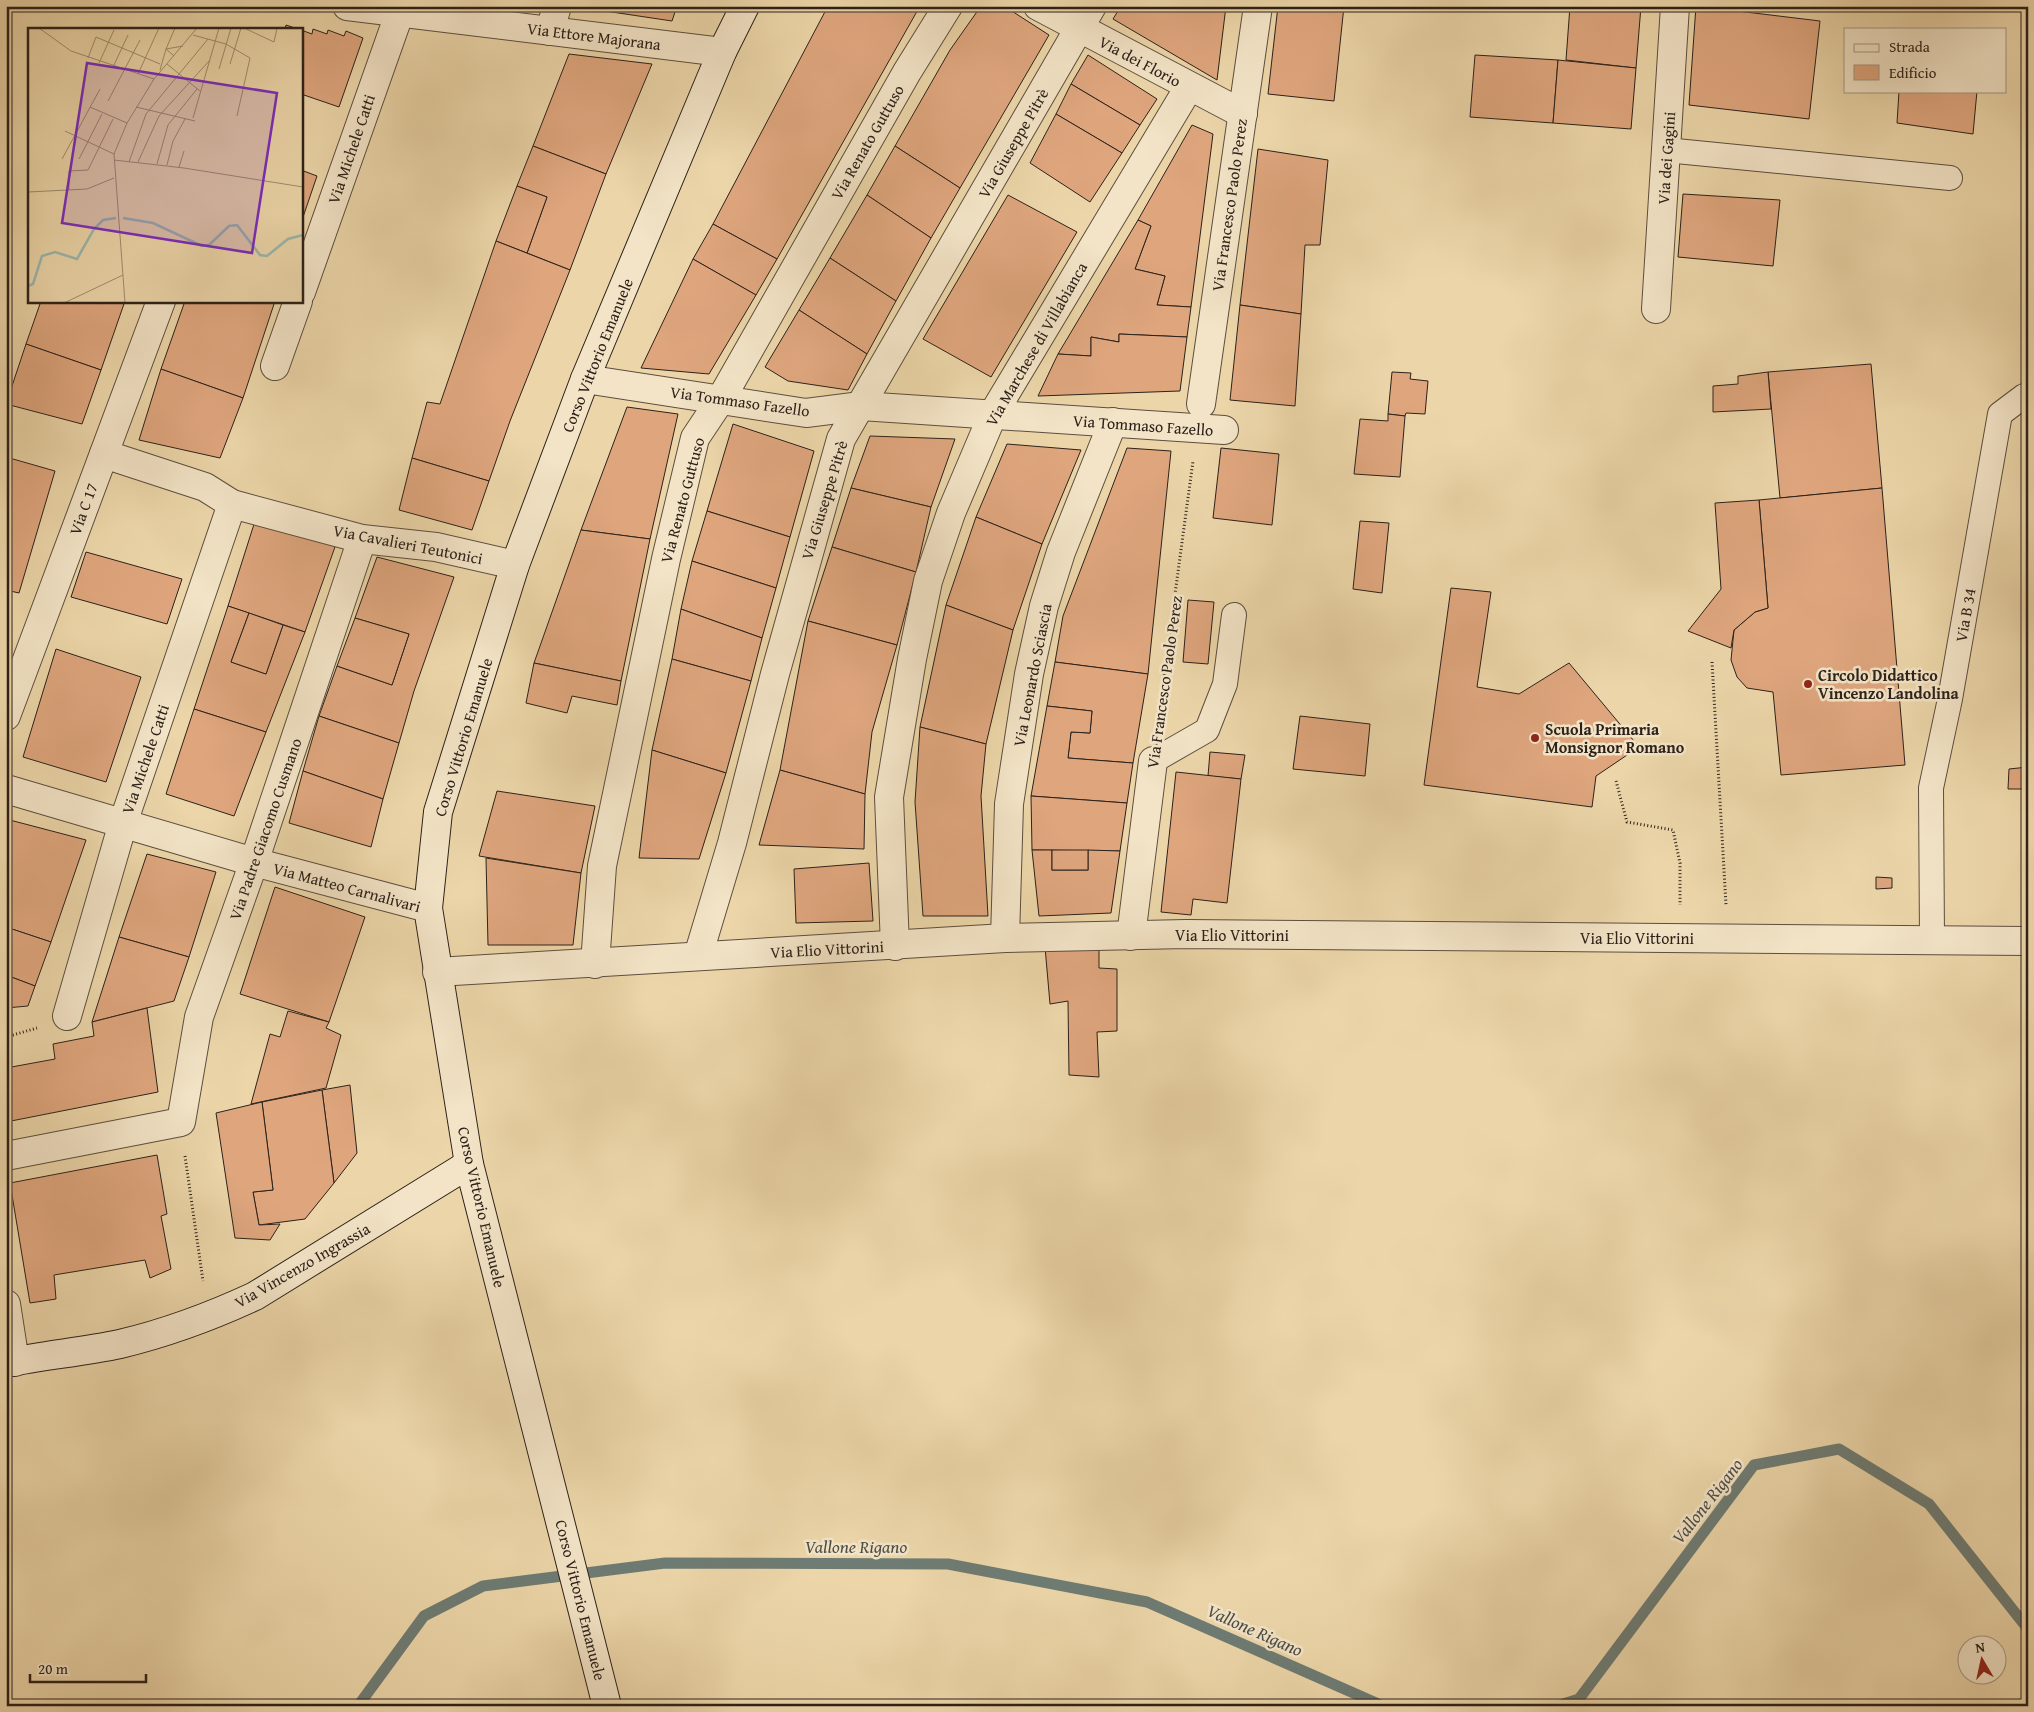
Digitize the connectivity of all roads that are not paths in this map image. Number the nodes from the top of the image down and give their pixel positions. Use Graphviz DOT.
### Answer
graph roads {
  1 [pos="346,6"];
  2 [pos="745,6"];
  3 [pos="948,6"];
  4 [pos="1038,6"];
  5 [pos="1258,6"];
  6 [pos="1676,6"];
  7 [pos="400,10"];
  8 [pos="554,18"];
  9 [pos="1085,18"];
  10 [pos="722,52"];
  11 [pos="1190,87"];
  12 [pos="1242,114"];
  13 [pos="1666,150"];
  14 [pos="1950,178"];
  15 [pos="302,289"];
  16 [pos="161,302"];
  17 [pos="298,302"];
  18 [pos="1656,309"];
  19 [pos="275,366"];
  20 [pos="585,379"];
  21 [pos="2028,396"];
  22 [pos="721,399"];
  23 [pos="861,406"];
  24 [pos="993,414"];
  25 [pos="1199,416"];
  26 [pos="1112,422"];
  27 [pos="1224,430"];
  28 [pos="104,454"];
  29 [pos="232,504"];
  30 [pos="362,539"];
  31 [pos="515,566"];
  32 [pos="1234,615"];
  33 [pos="6,716"];
  34 [pos="1153,761"];
  35 [pos="6,789"];
  36 [pos="123,824"];
  37 [pos="254,862"];
  38 [pos="428,908"];
  39 [pos="1131,936"];
  40 [pos="1005,938"];
  41 [pos="1932,940"];
  42 [pos="2028,940"];
  43 [pos="895,946"];
  44 [pos="698,956"];
  45 [pos="595,964"];
  46 [pos="437,972"];
  47 [pos="67,1016"];
  48 [pos="6,1156"];
  49 [pos="469,1164"];
  50 [pos="6,1304"];
  51 [pos="10,1362"];
  52 [pos="605,1697"];
  1 -- 7 [label="street, Via Ettore Majorana"];
  2 -- 10 [label="street, Corso Vittorio Emanuele"];
  3 -- 22 [label="street, Via Renato Guttuso"];
  4 -- 9 [label="street, Via dei Florio"];
  5 -- 12 [label="street, Via Francesco Paolo Perez"];
  6 -- 13 [label="street, Via dei Gagini"];
  7 -- 8 [label="street, Via Ettore Majorana"];
  7 -- 15 [label="street, Via Michele Catti"];
  8 -- 10 [label="street, Via Ettore Majorana"];
  9 -- 11 [label="street, Via dei Florio"];
  9 -- 23 [label="street, Via Giuseppe Pitrè"];
  10 -- 20 [label="street, Corso Vittorio Emanuele"];
  11 -- 12 [label="street, Via dei Florio"];
  11 -- 24 [label="street, Via Marchese di Villabianca"];
  12 -- 25 [label="street, Via Francesco Paolo Perez"];
  13 -- 14 [label="lane"];
  13 -- 18 [label="street, Via dei Gagini"];
  16 -- 28 [label="street, Via C 17"];
  17 -- 19 [label="street"];
  20 -- 22 [label="street, Via Tommaso Fazello"];
  20 -- 31 [label="street, Corso Vittorio Emanuele"];
  21 -- 41 [label="lane, Via B 34"];
  22 -- 23 [label="street, Via Tommaso Fazello"];
  22 -- 45 [label="street, Via Renato Guttuso"];
  23 -- 24 [label="street, Via Tommaso Fazello"];
  23 -- 44 [label="street, Via Giuseppe Pitrè"];
  24 -- 26 [label="street, Via Tommaso Fazello"];
  24 -- 43 [label="street, Via Marchese di Villabianca"];
  25 -- 26 [label="street, Via Tommaso Fazello"];
  25 -- 27 [label="street, Via Tommaso Fazello"];
  26 -- 40 [label="street, Via Leonardo Sciascia"];
  28 -- 29 [label="street, Via Cavalieri Teutonici"];
  28 -- 33 [label="street, Via C 17"];
  29 -- 30 [label="street, Via Cavalieri Teutonici"];
  29 -- 36 [label="street, Via Michele Catti"];
  30 -- 31 [label="street, Via Cavalieri Teutonici"];
  30 -- 37 [label="street, Via Padre Giacomo Cusmano"];
  31 -- 38 [label="street, Corso Vittorio Emanuele"];
  32 -- 34 [label="lane"];
  34 -- 39 [label="street, Via Francesco Paolo Perez"];
  35 -- 36 [label="street, Via Matteo Carnalivari"];
  36 -- 37 [label="street, Via Matteo Carnalivari"];
  36 -- 47 [label="street, Via Michele Catti"];
  37 -- 38 [label="street, Via Matteo Carnalivari"];
  37 -- 48 [label="street, Via Padre Giacomo Cusmano"];
  38 -- 46 [label="street, Corso Vittorio Emanuele"];
  39 -- 40 [label="street, Via Elio Vittorini"];
  39 -- 41 [label="street, Via Elio Vittorini"];
  40 -- 43 [label="street, Via Elio Vittorini"];
  41 -- 42 [label="street, Via Elio Vittorini"];
  43 -- 44 [label="street, Via Elio Vittorini"];
  44 -- 45 [label="street, Via Elio Vittorini"];
  45 -- 46 [label="street, Via Elio Vittorini"];
  46 -- 49 [label="street, Corso Vittorio Emanuele"];
  49 -- 51 [label="street, Via Vincenzo Ingrassia"];
  49 -- 52 [label="street, Corso Vittorio Emanuele"];
  50 -- 51 [label="street"];
}
